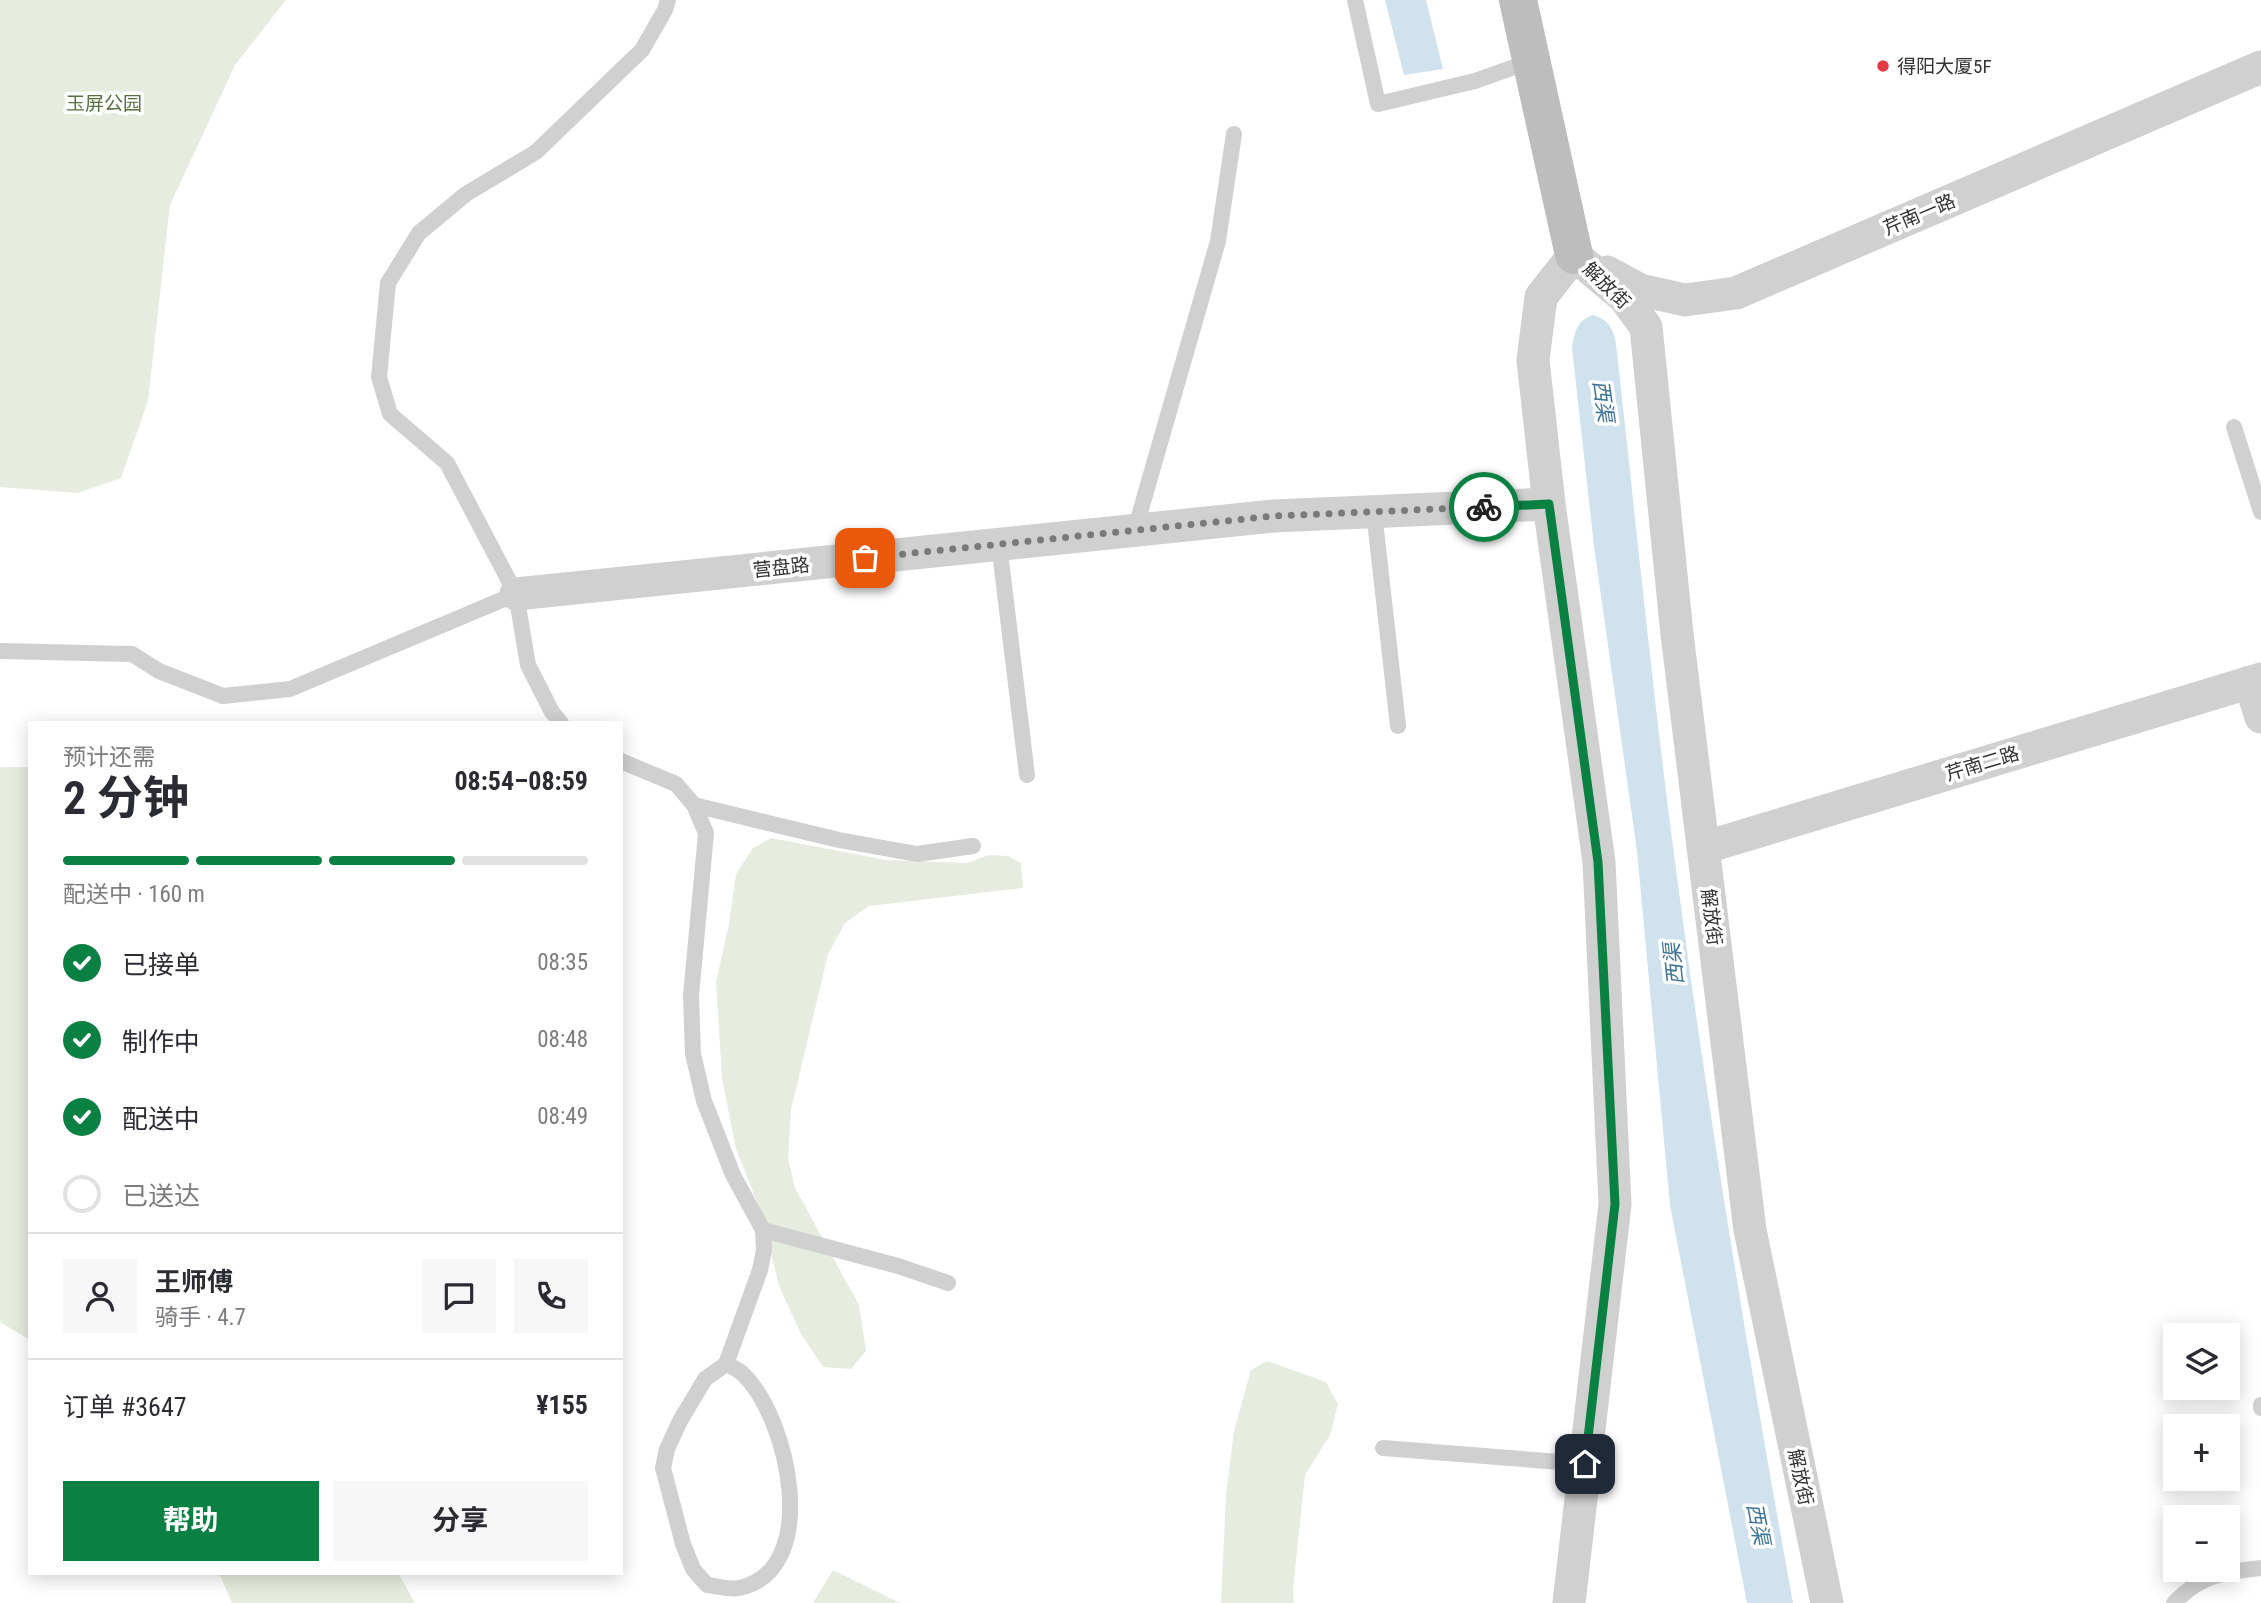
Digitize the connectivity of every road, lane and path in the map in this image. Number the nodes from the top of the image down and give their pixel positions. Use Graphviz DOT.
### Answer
graph roads {
  1 [pos="668,0"];
  2 [pos="1355,0"];
  3 [pos="1518,0"];
  4 [pos="1531,61"];
  5 [pos="2261,67"];
  6 [pos="1234,134"];
  7 [pos="1574,255"];
  8 [pos="2234,427"];
  9 [pos="1549,504"];
  10 [pos="1374,512"];
  11 [pos="2261,512"];
  12 [pos="1135,530"];
  13 [pos="999,544"];
  14 [pos="516,594"];
  15 [pos="0,651"];
  16 [pos="2256,681"];
  17 [pos="2261,718"];
  18 [pos="559,721"];
  19 [pos="1398,726"];
  20 [pos="623,762"];
  21 [pos="1027,775"];
  22 [pos="694,805"];
  23 [pos="973,846"];
  24 [pos="1703,848"];
  25 [pos="763,1230"];
  26 [pos="948,1283"];
  27 [pos="726,1364"];
  28 [pos="1384,1448"];
  29 [pos="1585,1464"];
  30 [pos="2261,1568"];
  31 [pos="1569,1603"];
  32 [pos="1828,1603"];
  33 [pos="2174,1603"];
  1 -- 14 [label="lane"];
  2 -- 4 [label="lane"];
  3 -- 4 [label="street, 解放街"];
  4 -- 7 [label="street, 解放街"];
  5 -- 7 [label="street, 芹南一路"];
  6 -- 12 [label="lane"];
  7 -- 9 [label="street, 解放街"];
  7 -- 24 [label="street, 解放街"];
  8 -- 11 [label="lane"];
  9 -- 10 [label="street, 营盘路"];
  9 -- 29 [label="street, 解放街"];
  10 -- 12 [label="street, 营盘路"];
  10 -- 19 [label="lane"];
  12 -- 13 [label="street, 营盘路"];
  13 -- 14 [label="street, 营盘路"];
  13 -- 21 [label="lane"];
  14 -- 15 [label="lane"];
  14 -- 18 [label="lane"];
  16 -- 17 [label="street"];
  16 -- 24 [label="street, 芹南二路"];
  20 -- 22 [label="lane"];
  22 -- 23 [label="lane"];
  22 -- 25 [label="lane"];
  24 -- 32 [label="street, 解放街"];
  25 -- 26 [label="lane"];
  25 -- 27 [label="lane"];
  27 -- 27 [label="lane"];
  28 -- 29 [label="lane"];
  29 -- 31 [label="street, 解放街"];
  30 -- 33 [label="lane"];
}
